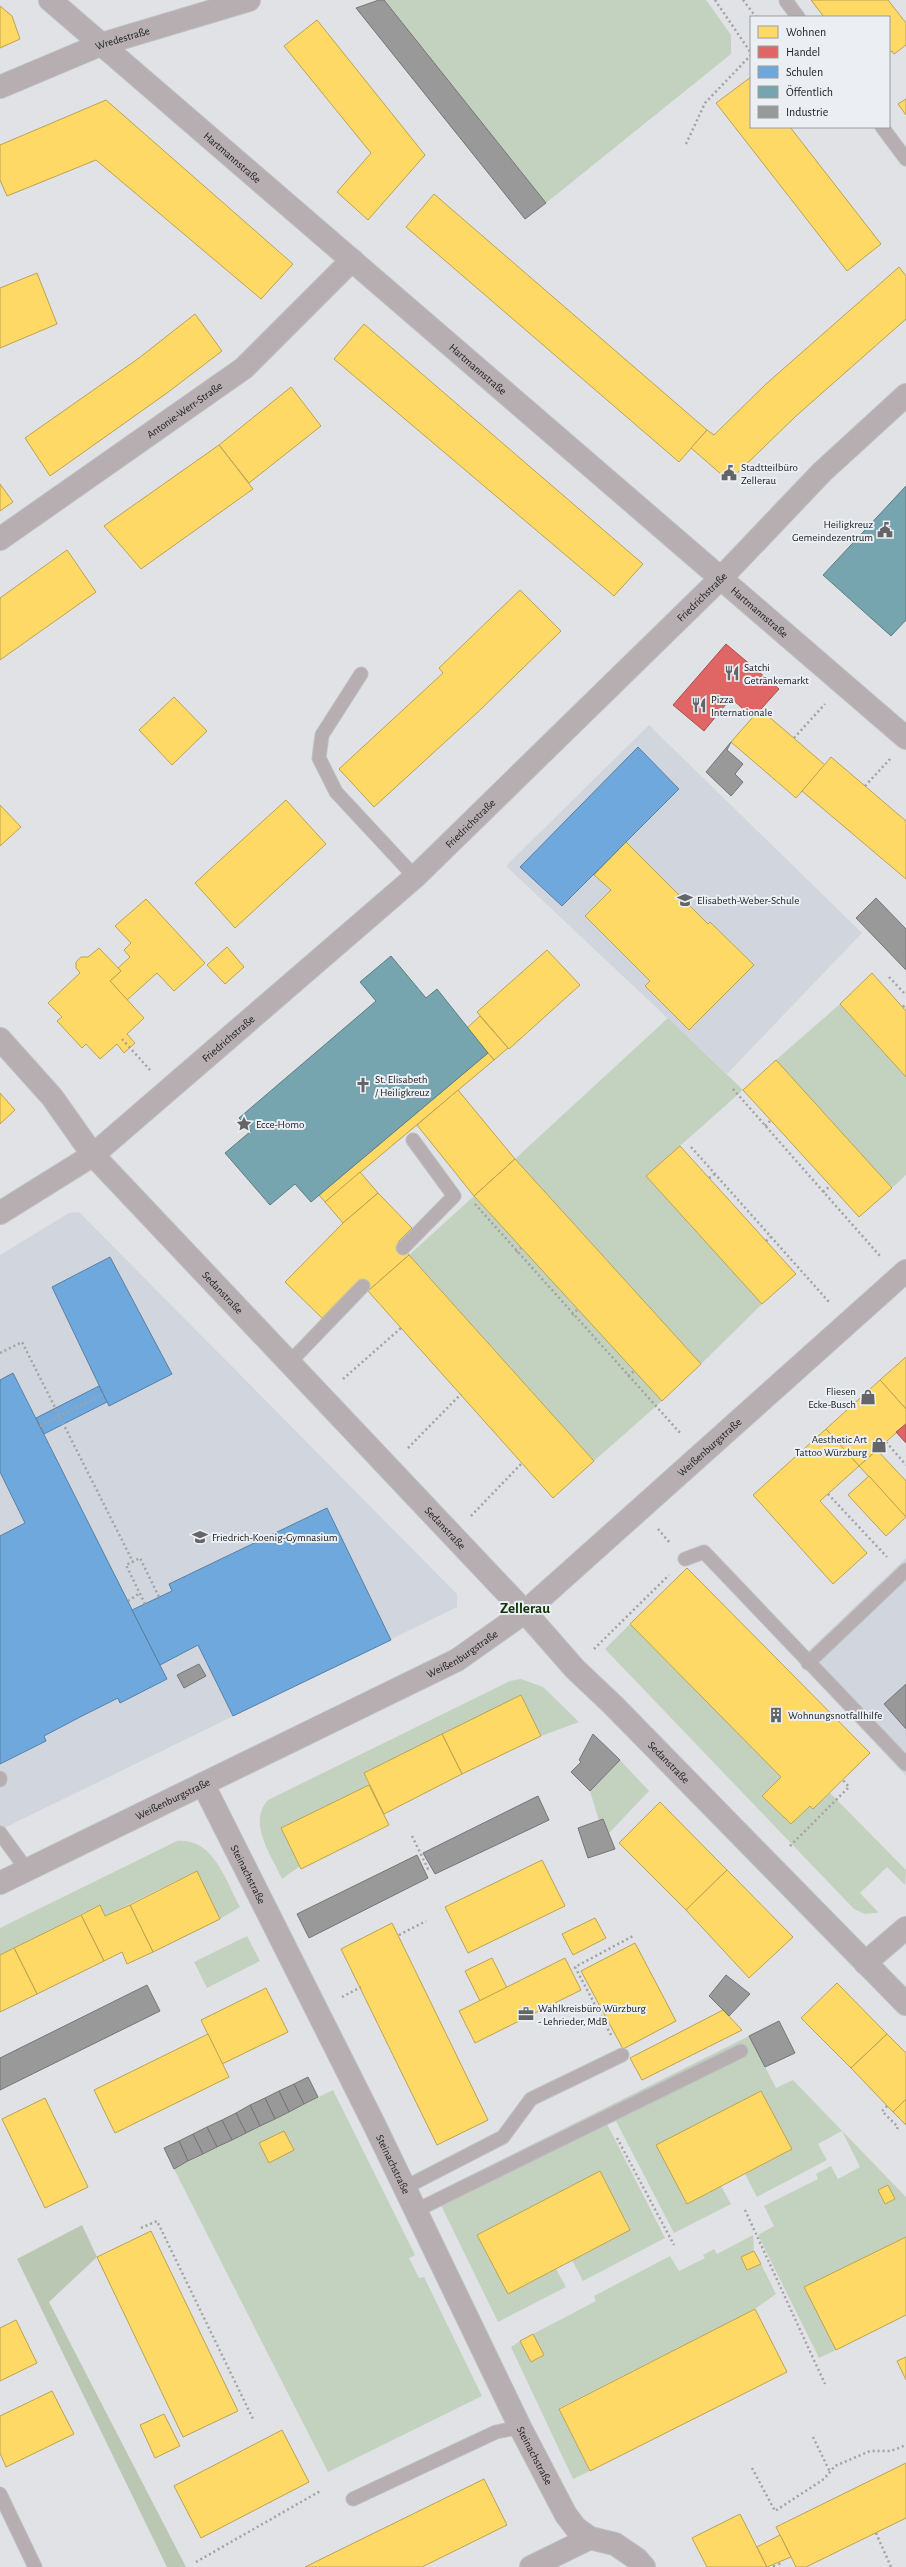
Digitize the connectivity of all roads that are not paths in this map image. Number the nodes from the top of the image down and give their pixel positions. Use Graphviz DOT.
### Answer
graph roads {
  1 [pos="50,0"];
  2 [pos="249,0"];
  3 [pos="786,1"];
  4 [pos="797,16"];
  5 [pos="102,44"];
  6 [pos="0,87"];
  7 [pos="883,128"];
  8 [pos="906,159"];
  9 [pos="352,260"];
  10 [pos="906,395"];
  11 [pos="0,539"];
  12 [pos="722,577"];
  13 [pos="361,674"];
  14 [pos="906,738"];
  15 [pos="415,878"];
  16 [pos="0,1039"];
  17 [pos="413,1140"];
  18 [pos="93,1155"];
  19 [pos="0,1213"];
  20 [pos="403,1248"];
  21 [pos="903,1274"];
  22 [pos="363,1286"];
  23 [pos="289,1362"];
  24 [pos="685,1559"];
  25 [pos="904,1572"];
  26 [pos="525,1612"];
  27 [pos="808,1663"];
  28 [pos="906,1764"];
  29 [pos="203,1784"];
  30 [pos="0,1833"];
  31 [pos="27,1870"];
  32 [pos="0,1883"];
  33 [pos="906,1928"];
  34 [pos="865,1963"];
  35 [pos="906,2004"];
  36 [pos="741,2051"];
  37 [pos="622,2055"];
  38 [pos="404,2188"];
  39 [pos="415,2211"];
  40 [pos="520,2427"];
  41 [pos="0,2494"];
  42 [pos="353,2499"];
  43 [pos="590,2538"];
  44 [pos="35,2567"];
  45 [pos="531,2567"];
  46 [pos="644,2567"];
  1 -- 5 [label="street, Hartmannstraße"];
  2 -- 5 [label="street, Wredestraße"];
  3 -- 4 [label="lane"];
  5 -- 6 [label="street, Wredestraße"];
  5 -- 9 [label="street, Hartmannstraße"];
  7 -- 8 [label="lane"];
  9 -- 11 [label="street, Antonie-Werr-Straße"];
  9 -- 12 [label="street, Hartmannstraße"];
  10 -- 12 [label="street, Friedrichstraße"];
  12 -- 14 [label="street, Hartmannstraße"];
  12 -- 15 [label="street, Friedrichstraße"];
  13 -- 15 [label="lane"];
  15 -- 18 [label="street, Friedrichstraße"];
  16 -- 18 [label="street, Sedanstraße"];
  17 -- 20 [label="lane"];
  18 -- 19 [label="street, Friedrichstraße"];
  18 -- 23 [label="street, Sedanstraße"];
  21 -- 26 [label="street, Weißenburgstraße"];
  22 -- 23 [label="lane"];
  23 -- 26 [label="street, Sedanstraße"];
  24 -- 27 [label="lane"];
  25 -- 27 [label="lane"];
  26 -- 29 [label="street, Weißenburgstraße"];
  26 -- 34 [label="street, Sedanstraße"];
  27 -- 28 [label="lane"];
  29 -- 31 [label="street, Weißenburgstraße"];
  29 -- 38 [label="street, Steinachstraße"];
  30 -- 31 [label="lane"];
  31 -- 32 [label="street, Weißenburgstraße"];
  33 -- 34 [label="street"];
  34 -- 35 [label="street, Sedanstraße"];
  36 -- 39 [label="lane"];
  37 -- 38 [label="lane"];
  38 -- 39 [label="street, Steinachstraße"];
  39 -- 40 [label="street, Steinachstraße"];
  40 -- 42 [label="lane"];
  40 -- 43 [label="street, Steinachstraße"];
  41 -- 44 [label="lane"];
  43 -- 45 [label="street"];
  43 -- 46 [label="street, Steinachstraße"];
}
